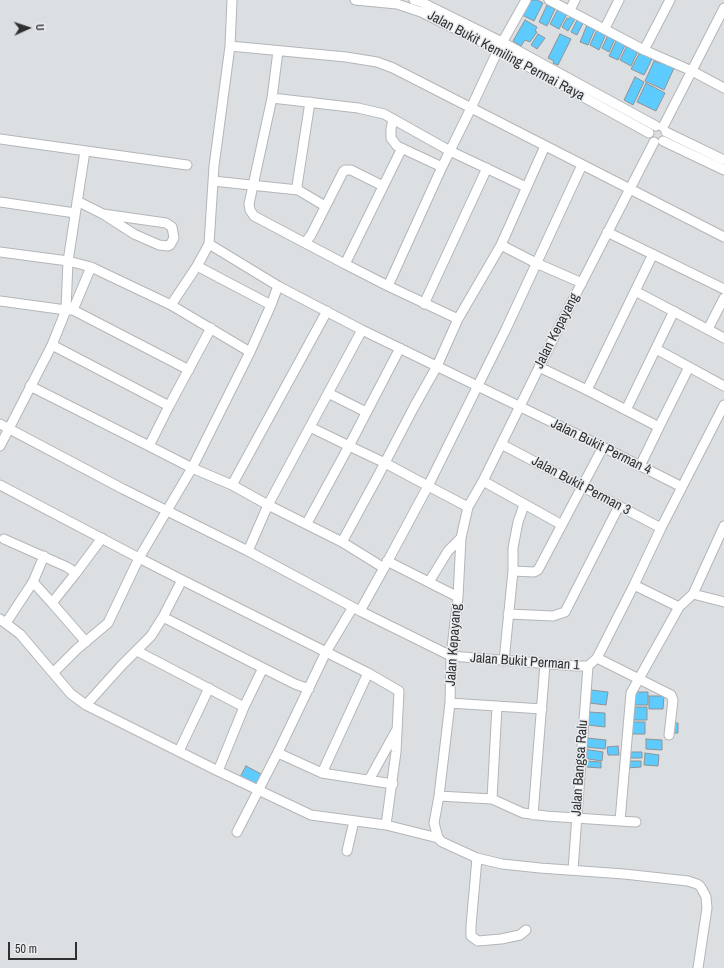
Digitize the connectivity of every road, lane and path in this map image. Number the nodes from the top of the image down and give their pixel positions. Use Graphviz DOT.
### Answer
graph roads {
  1 [pos="232,0"];
  2 [pos="355,0"];
  3 [pos="414,0"];
  4 [pos="526,0"];
  5 [pos="549,0"];
  6 [pos="575,0"];
  7 [pos="619,0"];
  8 [pos="670,0"];
  9 [pos="724,8"];
  10 [pos="570,10"];
  11 [pos="605,28"];
  12 [pos="230,46"];
  13 [pos="500,46"];
  14 [pos="644,50"];
  15 [pos="278,51"];
  16 [pos="692,71"];
  17 [pos="724,88"];
  18 [pos="272,98"];
  19 [pos="310,102"];
  20 [pos="471,108"];
  21 [pos="394,119"];
  22 [pos="661,133"];
  23 [pos="0,139"];
  24 [pos="545,146"];
  25 [pos="402,148"];
  26 [pos="85,151"];
  27 [pos="450,151"];
  28 [pos="724,160"];
  29 [pos="186,165"];
  30 [pos="582,165"];
  31 [pos="442,167"];
  32 [pos="488,168"];
  33 [pos="724,170"];
  34 [pos="213,181"];
  35 [pos="253,185"];
  36 [pos="383,186"];
  37 [pos="526,187"];
  38 [pos="630,189"];
  39 [pos="298,190"];
  40 [pos="77,201"];
  41 [pos="0,202"];
  42 [pos="326,206"];
  43 [pos="75,213"];
  44 [pos="103,214"];
  45 [pos="607,232"];
  46 [pos="724,237"];
  47 [pos="306,243"];
  48 [pos="209,244"];
  49 [pos="501,245"];
  50 [pos="0,252"];
  51 [pos="653,254"];
  52 [pos="68,261"];
  53 [pos="536,263"];
  54 [pos="344,264"];
  55 [pos="197,266"];
  56 [pos="91,267"];
  57 [pos="582,283"];
  58 [pos="278,286"];
  59 [pos="388,286"];
  60 [pos="724,289"];
  61 [pos="635,291"];
  62 [pos="724,298"];
  63 [pos="0,301"];
  64 [pos="424,304"];
  65 [pos="171,305"];
  66 [pos="271,305"];
  67 [pos="69,310"];
  68 [pos="327,311"];
  69 [pos="674,311"];
  70 [pos="458,319"];
  71 [pos="211,328"];
  72 [pos="708,329"];
  73 [pos="362,330"];
  74 [pos="724,338"];
  75 [pos="52,345"];
  76 [pos="400,348"];
  77 [pos="656,349"];
  78 [pos="250,352"];
  79 [pos="437,366"];
  80 [pos="539,367"];
  81 [pos="689,367"];
  82 [pos="189,370"];
  83 [pos="30,386"];
  84 [pos="724,386"];
  85 [pos="478,387"];
  86 [pos="587,390"];
  87 [pos="328,393"];
  88 [pos="724,405"];
  89 [pos="169,406"];
  90 [pos="520,407"];
  91 [pos="626,410"];
  92 [pos="366,412"];
  93 [pos="0,424"];
  94 [pos="310,427"];
  95 [pos="659,427"];
  96 [pos="9,429"];
  97 [pos="501,444"];
  98 [pos="0,446"];
  99 [pos="149,446"];
  100 [pos="349,446"];
  101 [pos="603,447"];
  102 [pos="385,463"];
  103 [pos="640,466"];
  104 [pos="192,468"];
  105 [pos="483,481"];
  106 [pos="0,485"];
  107 [pos="232,485"];
  108 [pos="428,486"];
  109 [pos="582,486"];
  110 [pos="682,487"];
  111 [pos="268,505"];
  112 [pos="524,505"];
  113 [pos="619,506"];
  114 [pos="468,507"];
  115 [pos="166,510"];
  116 [pos="307,523"];
  117 [pos="562,525"];
  118 [pos="724,526"];
  119 [pos="661,528"];
  120 [pos="2,537"];
  121 [pos="102,538"];
  122 [pos="461,538"];
  123 [pos="342,542"];
  124 [pos="0,548"];
  125 [pos="248,552"];
  126 [pos="44,556"];
  127 [pos="139,558"];
  128 [pos="386,564"];
  129 [pos="513,571"];
  130 [pos="76,573"];
  131 [pos="182,580"];
  132 [pos="33,582"];
  133 [pos="429,582"];
  134 [pos="634,586"];
  135 [pos="693,594"];
  136 [pos="458,597"];
  137 [pos="724,602"];
  138 [pos="52,603"];
  139 [pos="679,607"];
  140 [pos="356,609"];
  141 [pos="508,614"];
  142 [pos="163,617"];
  143 [pos="3,621"];
  144 [pos="86,642"];
  145 [pos="137,651"];
  146 [pos="326,652"];
  147 [pos="451,656"];
  148 [pos="597,658"];
  149 [pos="504,661"];
  150 [pos="545,664"];
  151 [pos="588,666"];
  152 [pos="263,668"];
  153 [pos="52,673"];
  154 [pos="368,673"];
  155 [pos="639,679"];
  156 [pos="210,688"];
  157 [pos="309,689"];
  158 [pos="450,703"];
  159 [pos="86,705"];
  160 [pos="497,706"];
  161 [pos="244,707"];
  162 [pos="542,709"];
  163 [pos="398,728"];
  164 [pos="669,735"];
  165 [pos="179,751"];
  166 [pos="278,753"];
  167 [pos="218,770"];
  168 [pos="322,773"];
  169 [pos="369,780"];
  170 [pos="393,784"];
  171 [pos="259,790"];
  172 [pos="439,796"];
  173 [pos="492,799"];
  174 [pos="533,815"];
  175 [pos="577,818"];
  176 [pos="354,821"];
  177 [pos="620,821"];
  178 [pos="636,822"];
  179 [pos="386,825"];
  180 [pos="237,832"];
  181 [pos="438,838"];
  182 [pos="347,851"];
  183 [pos="477,858"];
  184 [pos="573,870"];
  185 [pos="526,930"];
  186 [pos="698,968"];
  1 -- 12 [label="street"];
  2 -- 13 [label="street, Jalan Bukit Kemiling Permai Raya"];
  3 -- 13 [label="street, Jalan Bukit Kemiling Permai Raya"];
  4 -- 13 [label="street"];
  5 -- 10 [label="street"];
  6 -- 10 [label="street"];
  7 -- 11 [label="street"];
  8 -- 14 [label="street"];
  9 -- 16 [label="street, Jalan Kepayang"];
  10 -- 11 [label="street"];
  11 -- 14 [label="street"];
  12 -- 15 [label="street"];
  12 -- 34 [label="street"];
  13 -- 20 [label="street"];
  13 -- 22 [label="street, Jalan Bukit Kemiling Permai Raya"];
  13 -- 22 [label="street, Jalan Bukit Kemiling Permai Raya"];
  14 -- 16 [label="street"];
  15 -- 18 [label="street"];
  15 -- 20 [label="street"];
  16 -- 17 [label="street"];
  16 -- 22 [label="street, Jalan Kepayang"];
  18 -- 19 [label="street"];
  18 -- 35 [label="street"];
  19 -- 21 [label="street"];
  19 -- 39 [label="street"];
  20 -- 24 [label="street"];
  20 -- 27 [label="street"];
  21 -- 25 [label="street"];
  21 -- 27 [label="street"];
  22 -- 28 [label="street"];
  22 -- 33 [label="street"];
  22 -- 38 [label="street, Jalan Kepayang"];
  23 -- 26 [label="street"];
  24 -- 30 [label="street"];
  24 -- 37 [label="street"];
  25 -- 31 [label="street"];
  25 -- 36 [label="street"];
  26 -- 29 [label="street"];
  26 -- 40 [label="street"];
  27 -- 31 [label="street"];
  27 -- 32 [label="street"];
  30 -- 38 [label="street"];
  30 -- 53 [label="street"];
  31 -- 59 [label="street"];
  32 -- 37 [label="street"];
  32 -- 64 [label="street"];
  34 -- 35 [label="street"];
  34 -- 48 [label="street"];
  35 -- 39 [label="street"];
  35 -- 47 [label="street"];
  36 -- 42 [label="street"];
  36 -- 54 [label="street"];
  37 -- 49 [label="street"];
  38 -- 45 [label="street, Jalan Kepayang"];
  38 -- 46 [label="street"];
  39 -- 42 [label="street"];
  40 -- 43 [label="street"];
  40 -- 44 [label="street"];
  41 -- 43 [label="street"];
  42 -- 47 [label="street"];
  43 -- 52 [label="street"];
  44 -- 44 [label="street"];
  45 -- 51 [label="street"];
  45 -- 57 [label="street, Jalan Kepayang"];
  47 -- 54 [label="street"];
  48 -- 55 [label="street"];
  48 -- 58 [label="street, Jalan Bukit Perman 4"];
  49 -- 53 [label="street"];
  49 -- 70 [label="street"];
  50 -- 52 [label="street"];
  51 -- 60 [label="street"];
  51 -- 61 [label="street"];
  52 -- 56 [label="street"];
  52 -- 67 [label="street"];
  53 -- 57 [label="street"];
  53 -- 85 [label="street"];
  54 -- 59 [label="street"];
  55 -- 65 [label="street"];
  55 -- 66 [label="street"];
  56 -- 65 [label="street"];
  56 -- 67 [label="street"];
  57 -- 80 [label="street, Jalan Kepayang"];
  58 -- 66 [label="street"];
  58 -- 68 [label="street, Jalan Bukit Perman 4"];
  59 -- 64 [label="street"];
  61 -- 69 [label="street"];
  61 -- 86 [label="street"];
  62 -- 72 [label="street"];
  63 -- 67 [label="street"];
  64 -- 70 [label="street"];
  65 -- 71 [label="street"];
  66 -- 78 [label="street"];
  67 -- 75 [label="street"];
  67 -- 82 [label="street"];
  68 -- 73 [label="street, Jalan Bukit Perman 4"];
  68 -- 107 [label="street"];
  69 -- 72 [label="street"];
  69 -- 77 [label="street"];
  70 -- 79 [label="street"];
  71 -- 78 [label="street"];
  71 -- 82 [label="street"];
  72 -- 74 [label="street"];
  73 -- 76 [label="street, Jalan Bukit Perman 4"];
  73 -- 87 [label="street"];
  75 -- 83 [label="street"];
  75 -- 89 [label="street"];
  76 -- 79 [label="street, Jalan Bukit Perman 4"];
  76 -- 92 [label="street"];
  77 -- 81 [label="street"];
  77 -- 91 [label="street"];
  78 -- 104 [label="street"];
  79 -- 85 [label="street, Jalan Bukit Perman 4"];
  79 -- 102 [label="street"];
  80 -- 86 [label="street"];
  80 -- 90 [label="street, Jalan Kepayang"];
  81 -- 84 [label="street"];
  81 -- 95 [label="street"];
  82 -- 89 [label="street"];
  83 -- 96 [label="street"];
  83 -- 99 [label="street"];
  85 -- 90 [label="street, Jalan Bukit Perman 4"];
  85 -- 108 [label="street"];
  86 -- 91 [label="street"];
  87 -- 92 [label="street"];
  87 -- 94 [label="street"];
  88 -- 110 [label="street"];
  89 -- 99 [label="street"];
  90 -- 97 [label="street, Jalan Kepayang"];
  90 -- 101 [label="street, Jalan Bukit Perman 4"];
  91 -- 95 [label="street"];
  92 -- 100 [label="street"];
  93 -- 96 [label="street"];
  94 -- 100 [label="street"];
  94 -- 111 [label="street"];
  95 -- 103 [label="street"];
  96 -- 98 [label="street"];
  96 -- 115 [label="street"];
  97 -- 105 [label="street, Jalan Kepayang"];
  97 -- 109 [label="street, Jalan Bukit Perman 3"];
  99 -- 104 [label="street"];
  100 -- 102 [label="street"];
  100 -- 116 [label="street"];
  101 -- 103 [label="street, Jalan Bukit Perman 4"];
  101 -- 109 [label="street"];
  102 -- 108 [label="street"];
  102 -- 123 [label="street"];
  103 -- 110 [label="street, Jalan Bukit Perman 4"];
  104 -- 107 [label="street"];
  104 -- 115 [label="street"];
  105 -- 112 [label="street"];
  105 -- 114 [label="street, Jalan Kepayang"];
  106 -- 121 [label="street"];
  107 -- 111 [label="street"];
  108 -- 114 [label="street"];
  108 -- 128 [label="street"];
  109 -- 113 [label="street, Jalan Bukit Perman 3"];
  109 -- 117 [label="street"];
  110 -- 119 [label="street"];
  111 -- 116 [label="street"];
  111 -- 125 [label="street"];
  112 -- 117 [label="street"];
  112 -- 129 [label="street"];
  113 -- 119 [label="street, Jalan Bukit Perman 3"];
  113 -- 141 [label="street"];
  114 -- 122 [label="street, Jalan Kepayang"];
  115 -- 125 [label="street"];
  115 -- 127 [label="street"];
  116 -- 123 [label="street"];
  117 -- 129 [label="street"];
  118 -- 135 [label="street"];
  119 -- 134 [label="street"];
  120 -- 124 [label="street"];
  120 -- 126 [label="street"];
  121 -- 127 [label="street"];
  121 -- 130 [label="street"];
  122 -- 133 [label="street"];
  122 -- 136 [label="street, Jalan Kepayang"];
  123 -- 128 [label="street"];
  125 -- 140 [label="street"];
  126 -- 130 [label="street"];
  126 -- 132 [label="street"];
  127 -- 131 [label="street"];
  127 -- 144 [label="street"];
  128 -- 133 [label="street"];
  128 -- 140 [label="street"];
  129 -- 141 [label="street"];
  130 -- 138 [label="street"];
  131 -- 142 [label="street"];
  131 -- 146 [label="street"];
  132 -- 138 [label="street"];
  132 -- 143 [label="street"];
  133 -- 136 [label="street"];
  134 -- 139 [label="street"];
  134 -- 148 [label="street"];
  135 -- 137 [label="street"];
  135 -- 139 [label="street"];
  136 -- 147 [label="street, Jalan Kepayang"];
  138 -- 144 [label="street"];
  139 -- 155 [label="street"];
  140 -- 146 [label="street"];
  140 -- 147 [label="street"];
  141 -- 149 [label="street"];
  142 -- 145 [label="street"];
  142 -- 152 [label="street"];
  143 -- 153 [label="street"];
  144 -- 153 [label="street"];
  145 -- 156 [label="street"];
  145 -- 159 [label="street"];
  146 -- 154 [label="street"];
  146 -- 157 [label="street"];
  147 -- 149 [label="street, Jalan Bukit Perman 1"];
  147 -- 158 [label="street, Jalan Kepayang"];
  148 -- 151 [label="street, Jalan Bukit Perman 1"];
  148 -- 155 [label="street"];
  149 -- 150 [label="street, Jalan Bukit Perman 1"];
  150 -- 151 [label="street, Jalan Bukit Perman 1"];
  150 -- 162 [label="street"];
  151 -- 175 [label="street, Jalan Bangsa Ralu"];
  152 -- 157 [label="street"];
  152 -- 161 [label="street"];
  153 -- 159 [label="street"];
  154 -- 163 [label="street"];
  154 -- 168 [label="street"];
  155 -- 164 [label="street"];
  155 -- 177 [label="street"];
  156 -- 161 [label="street"];
  156 -- 165 [label="street"];
  157 -- 166 [label="street"];
  158 -- 160 [label="street"];
  158 -- 172 [label="street, Jalan Kepayang"];
  159 -- 165 [label="street"];
  160 -- 162 [label="street"];
  160 -- 173 [label="street"];
  161 -- 167 [label="street"];
  162 -- 174 [label="street"];
  163 -- 169 [label="street"];
  163 -- 170 [label="street"];
  165 -- 167 [label="street"];
  166 -- 168 [label="street"];
  166 -- 171 [label="street"];
  167 -- 171 [label="street"];
  168 -- 169 [label="street"];
  169 -- 170 [label="street"];
  170 -- 179 [label="street"];
  171 -- 176 [label="street"];
  171 -- 180 [label="street"];
  172 -- 173 [label="street"];
  172 -- 181 [label="street, Jalan Kepayang"];
  173 -- 174 [label="street"];
  174 -- 175 [label="street"];
  175 -- 177 [label="street"];
  175 -- 184 [label="street, Jalan Bangsa Ralu"];
  176 -- 179 [label="street"];
  176 -- 182 [label="street"];
  177 -- 178 [label="street"];
  179 -- 181 [label="street"];
  181 -- 183 [label="street"];
  183 -- 184 [label="street"];
  183 -- 185 [label="street"];
  184 -- 186 [label="street"];
}
